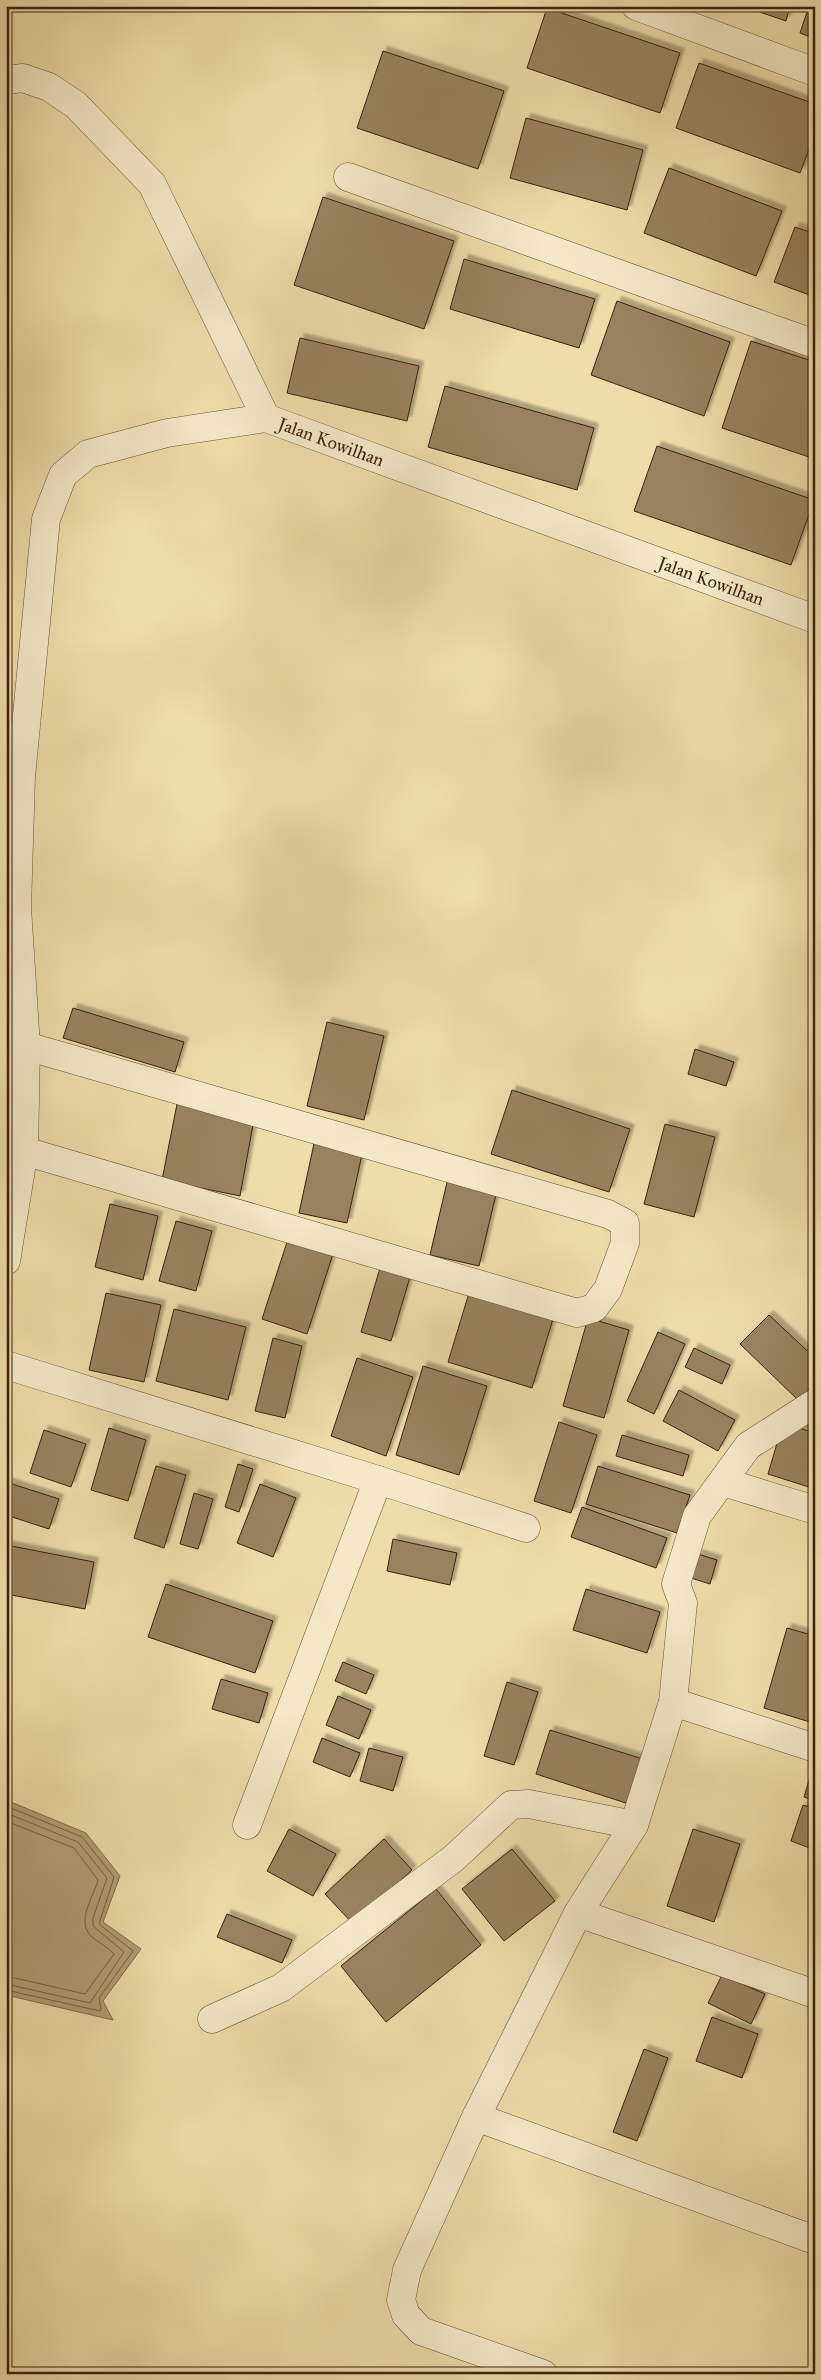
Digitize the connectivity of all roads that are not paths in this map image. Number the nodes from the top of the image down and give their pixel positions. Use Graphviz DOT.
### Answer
graph roads {
  1 [pos="636,6"];
  2 [pos="815,72"];
  3 [pos="6,80"];
  4 [pos="348,177"];
  5 [pos="815,344"];
  6 [pos="266,418"];
  7 [pos="815,619"];
  8 [pos="26,1046"];
  9 [pos="24,1151"];
  10 [pos="6,1261"];
  11 [pos="6,1365"];
  12 [pos="815,1403"];
  13 [pos="378,1480"];
  14 [pos="723,1482"];
  15 [pos="815,1510"];
  16 [pos="526,1528"];
  17 [pos="673,1702"];
  18 [pos="815,1748"];
  19 [pos="247,1826"];
  20 [pos="634,1826"];
  21 [pos="578,1913"];
  22 [pos="815,1994"];
  23 [pos="212,2019"];
  24 [pos="476,2117"];
  25 [pos="815,2240"];
  26 [pos="543,2374"];
  1 -- 2 [label="street"];
  3 -- 6 [label="street, Jalan Kowilhan"];
  4 -- 5 [label="street"];
  6 -- 7 [label="street, Jalan Kowilhan"];
  6 -- 8 [label="street"];
  8 -- 9 [label="street"];
  8 -- 9 [label="street"];
  9 -- 10 [label="street"];
  11 -- 13 [label="street"];
  12 -- 14 [label="street"];
  13 -- 16 [label="street"];
  13 -- 19 [label="street"];
  14 -- 15 [label="street"];
  14 -- 17 [label="street"];
  17 -- 18 [label="street"];
  17 -- 20 [label="street"];
  20 -- 21 [label="street"];
  20 -- 23 [label="street"];
  21 -- 22 [label="street"];
  21 -- 24 [label="street"];
  24 -- 25 [label="street"];
  24 -- 26 [label="street"];
}
